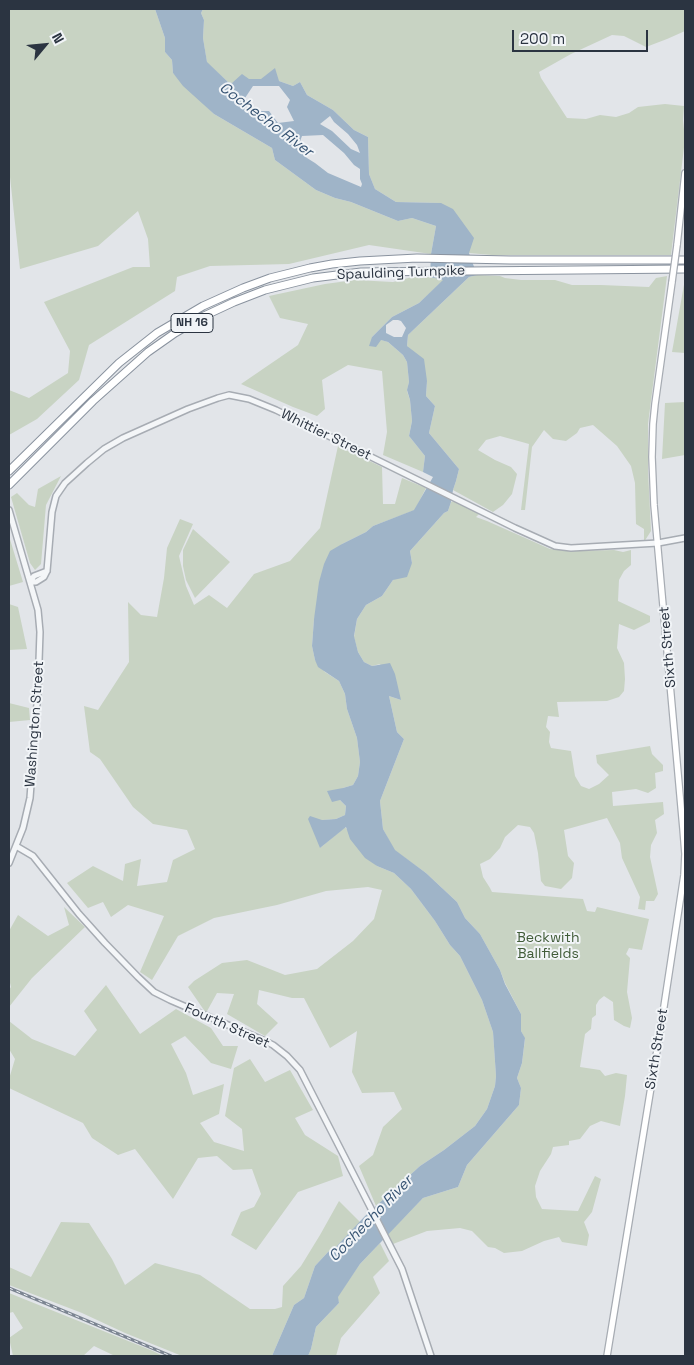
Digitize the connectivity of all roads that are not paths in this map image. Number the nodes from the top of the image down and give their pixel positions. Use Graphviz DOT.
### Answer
graph roads {
  1 [pos="685,173"];
  2 [pos="685,260"];
  3 [pos="685,269"];
  4 [pos="9,471"];
  5 [pos="9,485"];
  6 [pos="9,510"];
  7 [pos="685,538"];
  8 [pos="658,543"];
  9 [pos="30,582"];
  10 [pos="16,846"];
  11 [pos="9,863"];
  12 [pos="431,1356"];
  13 [pos="606,1356"];
  1 -- 8 [label="main road, Sixth Street, bridge"];
  2 -- 4 [label="highway, Spaulding Turnpike / NH 16"];
  3 -- 5 [label="highway, Spaulding Turnpike / NH 16"];
  6 -- 9 [label="street, Washington Street"];
  7 -- 8 [label="street, Whittier Street"];
  8 -- 9 [label="street, Whittier Street"];
  8 -- 13 [label="main road, Sixth Street"];
  9 -- 10 [label="street, Washington Street"];
  10 -- 11 [label="street, Washington Street"];
  10 -- 12 [label="street, Fourth Street"];
}
